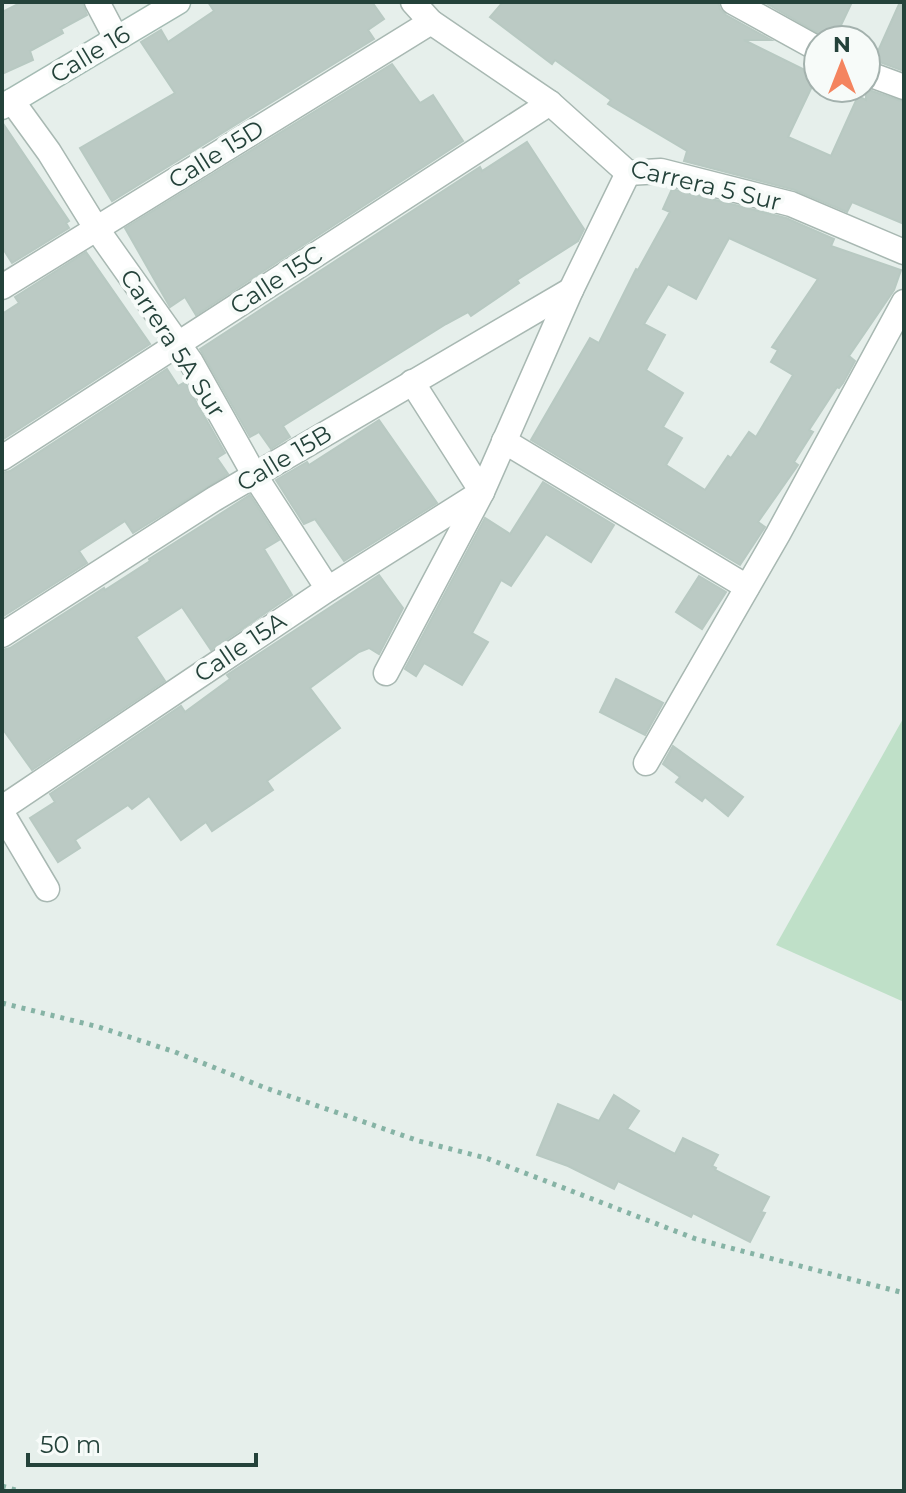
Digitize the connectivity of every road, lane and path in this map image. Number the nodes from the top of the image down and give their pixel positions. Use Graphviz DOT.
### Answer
graph roads {
  1 [pos="97,2"];
  2 [pos="178,2"];
  3 [pos="413,2"];
  4 [pos="733,2"];
  5 [pos="431,22"];
  6 [pos="116,38"];
  7 [pos="802,40"];
  8 [pos="882,79"];
  9 [pos="904,87"];
  10 [pos="550,103"];
  11 [pos="7,104"];
  12 [pos="628,173"];
  13 [pos="96,228"];
  14 [pos="904,252"];
  15 [pos="2,287"];
  16 [pos="571,290"];
  17 [pos="904,302"];
  18 [pos="178,344"];
  19 [pos="412,382"];
  20 [pos="504,441"];
  21 [pos="2,458"];
  22 [pos="255,476"];
  23 [pos="482,492"];
  24 [pos="747,587"];
  25 [pos="328,589"];
  26 [pos="2,635"];
  27 [pos="386,673"];
  28 [pos="646,763"];
  29 [pos="2,810"];
  30 [pos="47,889"];
  31 [pos="2,1003"];
  32 [pos="904,1293"];
  33 [pos="2,1486"];
  34 [pos="19,1491"];
  1 -- 6 [label="street"];
  2 -- 6 [label="street, Calle 16"];
  3 -- 5 [label="street, Carrera 5 Sur"];
  4 -- 7 [label="street"];
  5 -- 10 [label="street, Carrera 5 Sur"];
  5 -- 13 [label="street, Calle 15D"];
  6 -- 11 [label="street, Calle 16"];
  8 -- 9 [label="street"];
  10 -- 12 [label="street, Carrera 5 Sur"];
  10 -- 18 [label="street, Calle 15C"];
  11 -- 13 [label="street, Carrera 5A Sur"];
  12 -- 14 [label="street, Carrera 5 Sur"];
  12 -- 16 [label="street"];
  13 -- 15 [label="street, Calle 15D"];
  13 -- 18 [label="street, Carrera 5A Sur"];
  16 -- 19 [label="street, Calle 15B"];
  16 -- 20 [label="street"];
  17 -- 24 [label="street"];
  18 -- 21 [label="street, Calle 15C"];
  18 -- 22 [label="street, Carrera 5A Sur"];
  19 -- 22 [label="street, Calle 15B"];
  19 -- 23 [label="street"];
  20 -- 23 [label="street"];
  20 -- 24 [label="street"];
  22 -- 25 [label="street, Carrera 5A Sur"];
  22 -- 26 [label="street, Calle 15B"];
  23 -- 25 [label="street, Calle 15A"];
  23 -- 27 [label="street"];
  24 -- 28 [label="street"];
  25 -- 29 [label="street, Calle 15A"];
  29 -- 30 [label="street"];
  31 -- 32 [label="path"];
  33 -- 34 [label="path"];
}
